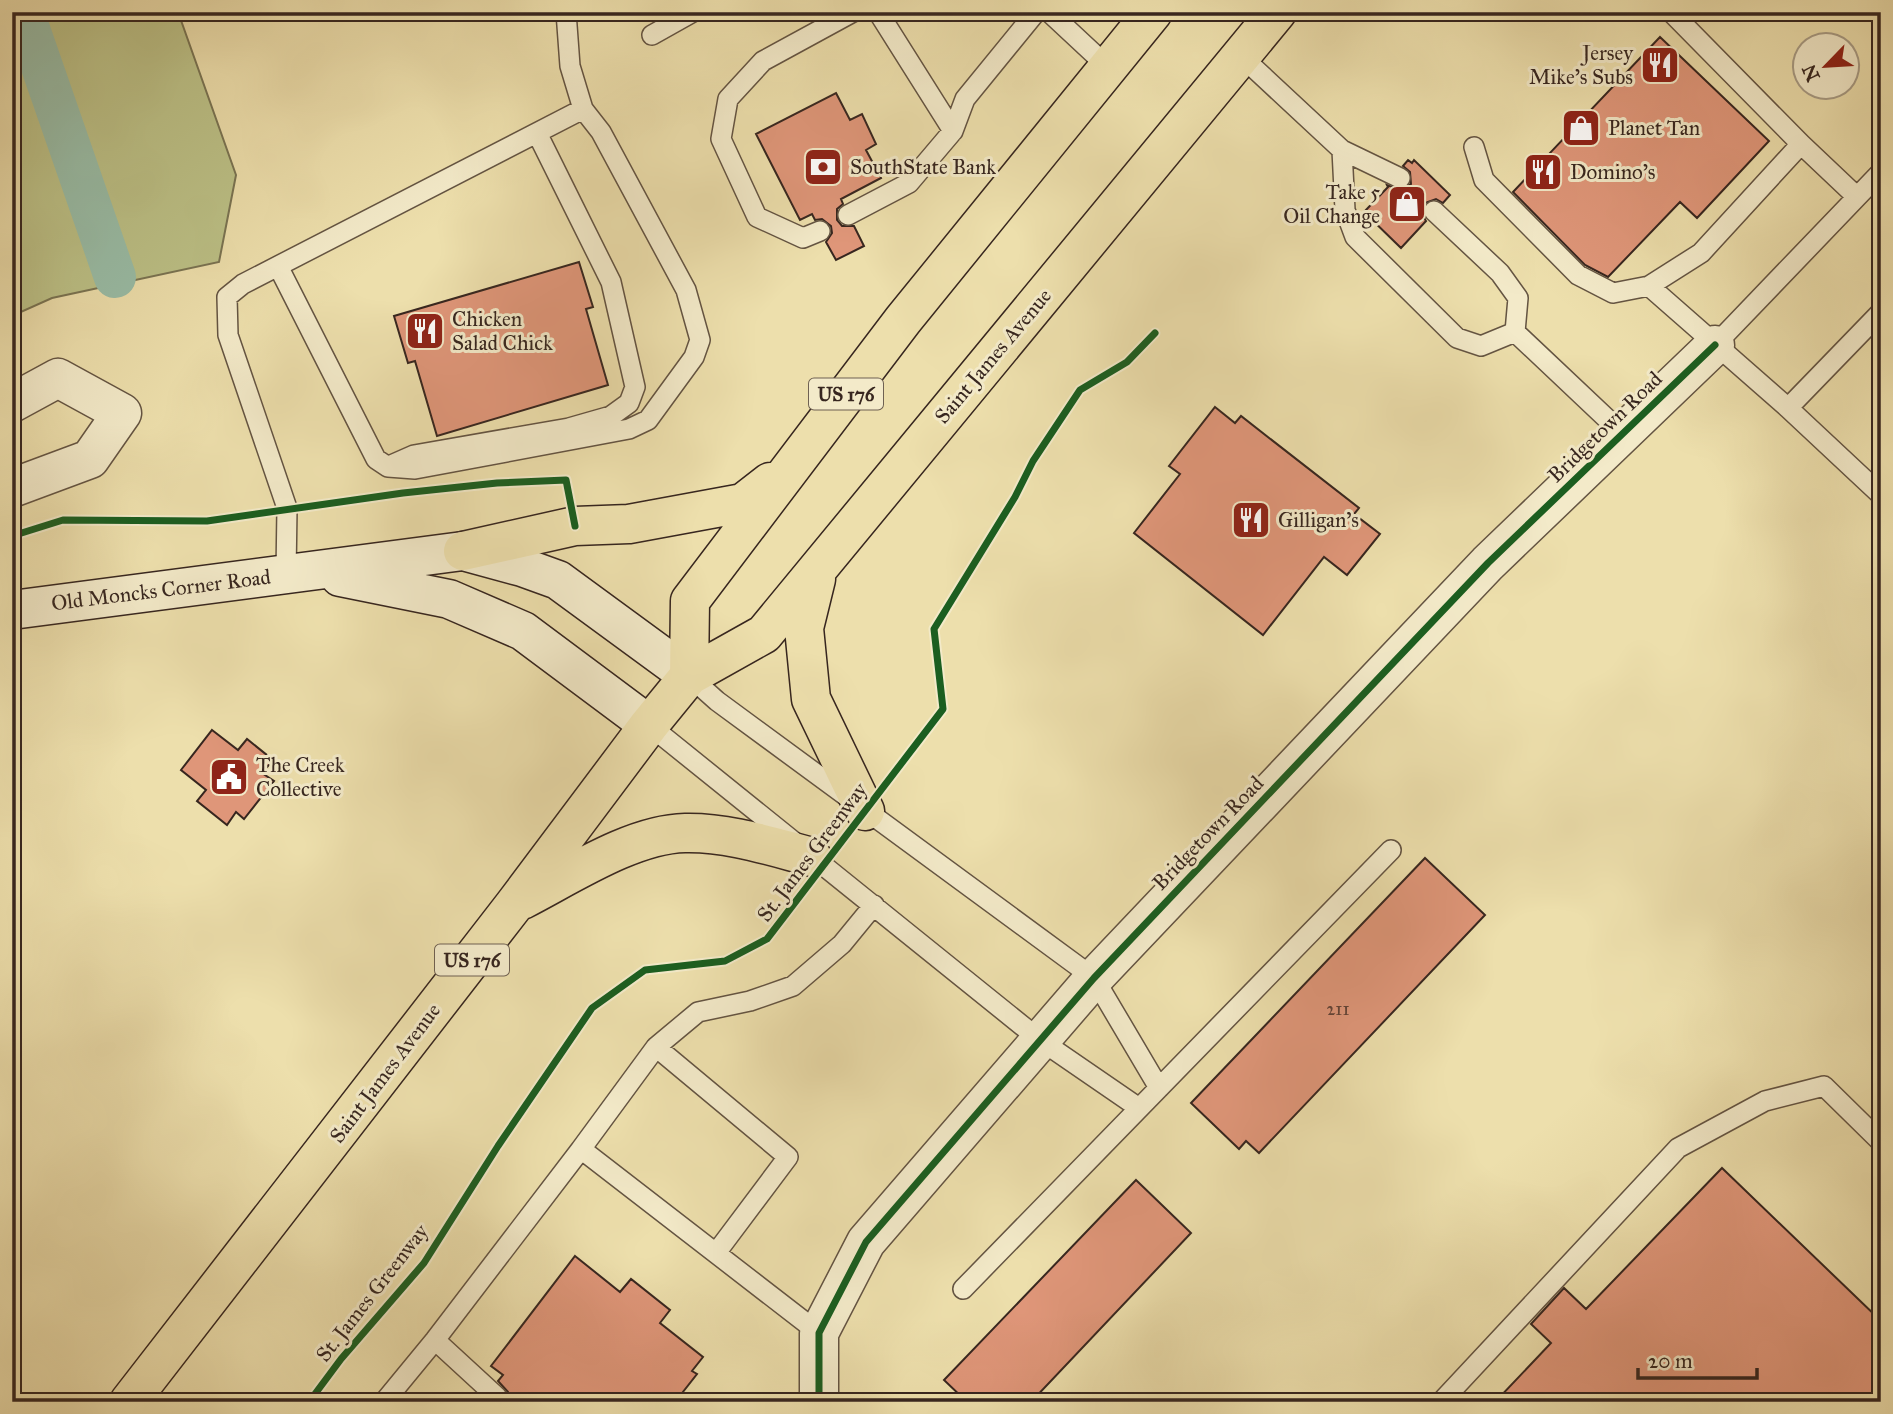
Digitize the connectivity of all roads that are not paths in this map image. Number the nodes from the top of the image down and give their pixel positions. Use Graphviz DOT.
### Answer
graph roads {
  1 [pos="566,12"];
  2 [pos="693,12"];
  3 [pos="853,12"];
  4 [pos="878,12"];
  5 [pos="1036,12"];
  6 [pos="1048,12"];
  7 [pos="1153,12"];
  8 [pos="1277,12"];
  9 [pos="1671,12"];
  10 [pos="652,35"];
  11 [pos="1241,56"];
  12 [pos="1108,66"];
  13 [pos="583,109"];
  14 [pos="953,131"];
  15 [pos="537,133"];
  16 [pos="1801,144"];
  17 [pos="1474,147"];
  18 [pos="1342,150"];
  19 [pos="1881,172"];
  20 [pos="1401,178"];
  21 [pos="1857,197"];
  22 [pos="1434,211"];
  23 [pos="848,215"];
  24 [pos="820,231"];
  25 [pos="278,266"];
  26 [pos="1649,286"];
  27 [pos="1881,312"];
  28 [pos="1515,332"];
  29 [pos="1715,345"];
  30 [pos="12,402"];
  31 [pos="1788,408"];
  32 [pos="1622,433"];
  33 [pos="382,463"];
  34 [pos="789,468"];
  35 [pos="12,488"];
  36 [pos="1881,495"];
  37 [pos="463,551"];
  38 [pos="819,568"];
  39 [pos="298,572"];
  40 [pos="12,610"];
  41 [pos="689,676"];
  42 [pos="649,725"];
  43 [pos="865,811"];
  44 [pos="1391,850"];
  45 [pos="812,857"];
  46 [pos="514,905"];
  47 [pos="874,905"];
  48 [pos="1094,978"];
  49 [pos="1040,1040"];
  50 [pos="656,1047"];
  51 [pos="1159,1088"];
  52 [pos="1139,1108"];
  53 [pos="1881,1142"];
  54 [pos="581,1149"];
  55 [pos="716,1253"];
  56 [pos="963,1289"];
  57 [pos="819,1333"];
  58 [pos="435,1340"];
  59 [pos="498,1400"];
  60 [pos="129,1402"];
  61 [pos="384,1402"];
  62 [pos="819,1402"];
  63 [pos="1441,1402"];
  1 -- 13 [label="lane"];
  2 -- 10 [label="lane"];
  3 -- 24 [label="lane"];
  4 -- 14 [label="lane"];
  5 -- 14 [label="lane"];
  6 -- 12 [label="lane"];
  7 -- 12 [label="main road, US 176"];
  8 -- 11 [label="main road, Saint James Avenue"];
  9 -- 16 [label="lane"];
  11 -- 18 [label="lane"];
  11 -- 38 [label="main road, Saint James Avenue"];
  12 -- 34 [label="main road, US 176"];
  13 -- 15 [label="lane"];
  13 -- 33 [label="lane"];
  14 -- 23 [label="lane"];
  15 -- 25 [label="lane"];
  15 -- 33 [label="lane"];
  16 -- 21 [label="lane"];
  16 -- 26 [label="lane"];
  17 -- 26 [label="lane"];
  18 -- 20 [label="lane"];
  18 -- 28 [label="lane"];
  19 -- 21 [label="lane"];
  21 -- 29 [label="lane"];
  22 -- 28 [label="lane"];
  25 -- 33 [label="lane"];
  25 -- 39 [label="lane"];
  26 -- 29 [label="lane"];
  27 -- 31 [label="lane"];
  28 -- 32 [label="lane"];
  29 -- 31 [label="lane"];
  29 -- 32 [label="street, Bridgetown Road"];
  30 -- 35 [label="street"];
  31 -- 36 [label="lane"];
  32 -- 48 [label="street, Bridgetown Road"];
  34 -- 37 [label="main road"];
  34 -- 41 [label="main road, US 176"];
  37 -- 39 [label="street, Old Moncks Corner Road"];
  37 -- 41 [label="street"];
  38 -- 41 [label="main road, Saint James Avenue"];
  38 -- 43 [label="main road"];
  39 -- 40 [label="street, Old Moncks Corner Road"];
  39 -- 42 [label="street"];
  41 -- 42 [label="main road, Saint James Avenue / US 176"];
  41 -- 43 [label="lane"];
  42 -- 45 [label="lane"];
  42 -- 46 [label="main road, Saint James Avenue / US 176"];
  43 -- 48 [label="lane"];
  44 -- 51 [label="lane"];
  45 -- 46 [label="main road"];
  45 -- 47 [label="lane"];
  46 -- 60 [label="main road, Saint James Avenue / US 176"];
  47 -- 49 [label="lane"];
  47 -- 50 [label="lane"];
  48 -- 49 [label="street, Bridgetown Road"];
  48 -- 51 [label="lane"];
  49 -- 52 [label="lane"];
  49 -- 57 [label="street, Bridgetown Road"];
  50 -- 54 [label="lane"];
  50 -- 55 [label="lane"];
  51 -- 52 [label="lane"];
  52 -- 56 [label="lane"];
  53 -- 63 [label="lane"];
  54 -- 55 [label="lane"];
  54 -- 58 [label="lane"];
  55 -- 57 [label="lane"];
  57 -- 62 [label="street, Bridgetown Road"];
  58 -- 59 [label="lane"];
  58 -- 61 [label="lane"];
}
